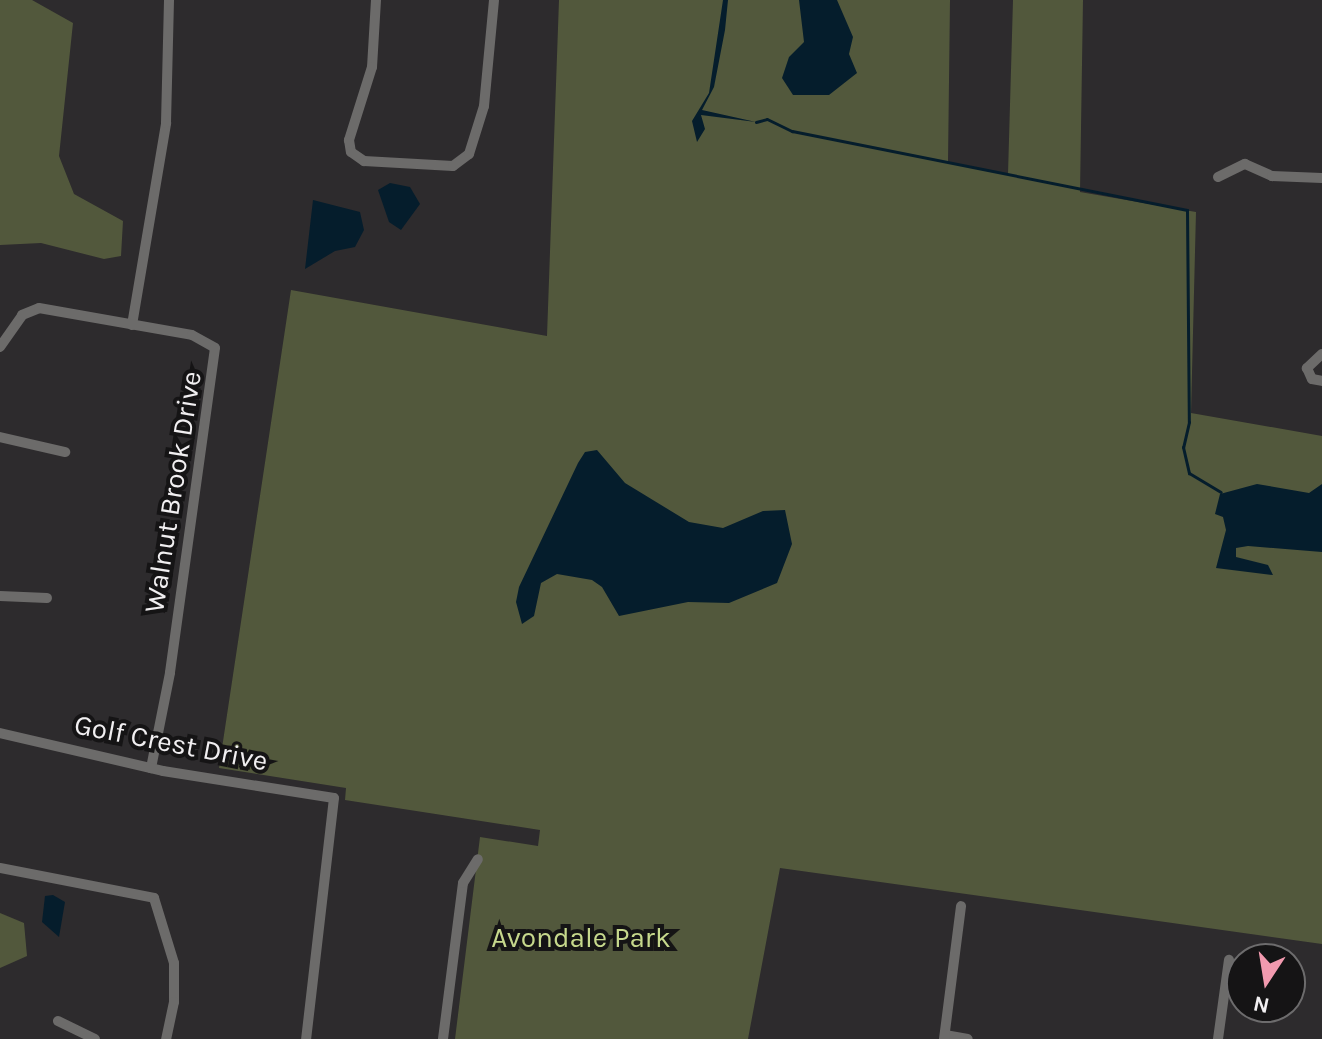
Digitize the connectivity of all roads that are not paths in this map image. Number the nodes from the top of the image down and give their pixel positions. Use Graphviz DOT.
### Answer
graph roads {
  1 [pos="169,0"];
  2 [pos="376,0"];
  3 [pos="494,0"];
  4 [pos="1218,177"];
  5 [pos="1322,178"];
  6 [pos="132,325"];
  7 [pos="0,347"];
  8 [pos="1322,354"];
  9 [pos="1322,381"];
  10 [pos="0,437"];
  11 [pos="65,452"];
  12 [pos="0,596"];
  13 [pos="47,598"];
  14 [pos="0,733"];
  15 [pos="151,768"];
  16 [pos="478,859"];
  17 [pos="0,868"];
  18 [pos="961,906"];
  19 [pos="1226,982"];
  20 [pos="58,1021"];
  21 [pos="945,1037"];
  22 [pos="95,1039"];
  23 [pos="166,1039"];
  24 [pos="306,1039"];
  25 [pos="443,1039"];
  26 [pos="968,1039"];
  27 [pos="1218,1039"];
  1 -- 6 [label="street"];
  2 -- 3 [label="street"];
  4 -- 5 [label="street"];
  6 -- 7 [label="street"];
  6 -- 15 [label="street, Walnut Brook Drive"];
  8 -- 9 [label="street"];
  10 -- 11 [label="street"];
  12 -- 13 [label="street"];
  14 -- 15 [label="street, Golf Crest Drive"];
  15 -- 24 [label="street, Golf Crest Drive"];
  16 -- 25 [label="street"];
  17 -- 23 [label="street"];
  18 -- 21 [label="street"];
  19 -- 27 [label="street"];
  20 -- 22 [label="street"];
  21 -- 26 [label="street"];
}
